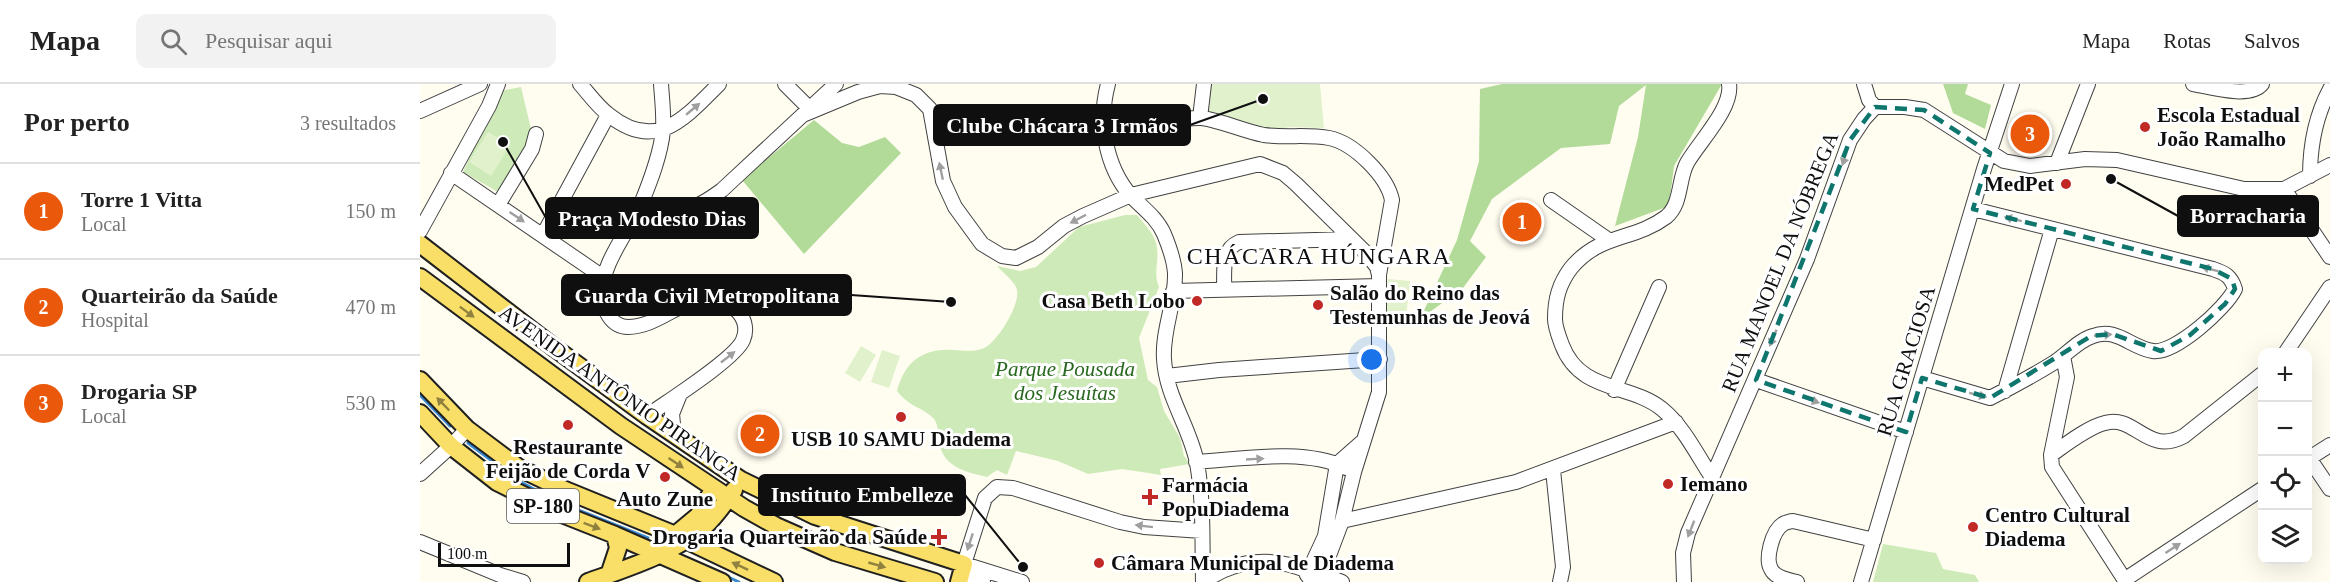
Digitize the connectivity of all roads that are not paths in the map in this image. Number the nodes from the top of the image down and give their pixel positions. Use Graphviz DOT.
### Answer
graph roads {
  1 [pos="480,84"];
  2 [pos="498,84"];
  3 [pos="580,84"];
  4 [pos="661,84"];
  5 [pos="719,84"];
  6 [pos="785,84"];
  7 [pos="836,84"];
  8 [pos="1108,84"];
  9 [pos="1729,84"];
  10 [pos="1864,84"];
  11 [pos="2012,84"];
  12 [pos="2088,84"];
  13 [pos="2193,84"];
  14 [pos="2262,84"];
  15 [pos="1203,87"];
  16 [pos="2330,89"];
  17 [pos="1875,107"];
  18 [pos="420,111"];
  19 [pos="807,112"];
  20 [pos="608,115"];
  21 [pos="1200,118"];
  22 [pos="1161,124"];
  23 [pos="663,129"];
  24 [pos="647,133"];
  25 [pos="536,134"];
  26 [pos="659,151"];
  27 [pos="1990,153"];
  28 [pos="2057,163"];
  29 [pos="2330,165"];
  30 [pos="451,173"];
  31 [pos="2310,176"];
  32 [pos="2284,189"];
  33 [pos="1131,195"];
  34 [pos="1551,201"];
  35 [pos="641,204"];
  36 [pos="498,205"];
  37 [pos="1973,209"];
  38 [pos="2052,229"];
  39 [pos="420,231"];
  40 [pos="543,235"];
  41 [pos="1352,239"];
  42 [pos="1610,241"];
  43 [pos="420,244"];
  44 [pos="2330,257"];
  45 [pos="420,277"];
  46 [pos="603,277"];
  47 [pos="1379,281"];
  48 [pos="1659,287"];
  49 [pos="2330,287"];
  50 [pos="1224,290"];
  51 [pos="1173,291"];
  52 [pos="2289,348"];
  53 [pos="1380,359"];
  54 [pos="2058,359"];
  55 [pos="1167,376"];
  56 [pos="2258,377"];
  57 [pos="1922,378"];
  58 [pos="420,380"];
  59 [pos="1756,381"];
  60 [pos="1614,390"];
  61 [pos="2005,390"];
  62 [pos="681,392"];
  63 [pos="592,405"];
  64 [pos="420,413"];
  65 [pos="648,416"];
  66 [pos="1676,422"];
  67 [pos="467,429"];
  68 [pos="1906,432"];
  69 [pos="674,434"];
  70 [pos="1362,442"];
  71 [pos="2330,445"];
  72 [pos="452,446"];
  73 [pos="2051,454"];
  74 [pos="2312,456"];
  75 [pos="1196,462"];
  76 [pos="1337,464"];
  77 [pos="2312,464"];
  78 [pos="1553,470"];
  79 [pos="1354,472"];
  80 [pos="420,474"];
  81 [pos="1713,479"];
  82 [pos="741,480"];
  83 [pos="714,488"];
  84 [pos="2330,489"];
  85 [pos="2258,492"];
  86 [pos="729,498"];
  87 [pos="1329,515"];
  88 [pos="1342,521"];
  89 [pos="1202,531"];
  90 [pos="673,534"];
  91 [pos="615,535"];
  92 [pos="1874,540"];
  93 [pos="420,542"];
  94 [pos="658,554"];
  95 [pos="609,574"];
  96 [pos="961,574"];
  97 [pos="1313,577"];
  98 [pos="504,578"];
  99 [pos="2125,581"];
  100 [pos="523,582"];
  101 [pos="588,582"];
  102 [pos="722,582"];
  103 [pos="774,582"];
  104 [pos="935,582"];
  105 [pos="983,582"];
  106 [pos="1022,582"];
  107 [pos="1203,582"];
  108 [pos="1342,582"];
  109 [pos="1560,582"];
  110 [pos="1684,582"];
  111 [pos="1797,582"];
  112 [pos="1861,582"];
  1 -- 18 [label="street"];
  2 -- 30 [label="street"];
  3 -- 20 [label="street"];
  4 -- 23 [label="street"];
  23 -- 5 [label="street, one-way"];
  6 -- 19 [label="street"];
  7 -- 19 [label="street"];
  8 -- 33 [label="street"];
  9 -- 42 [label="street"];
  10 -- 17 [label="street"];
  11 -- 27 [label="street, RUA GRACIOSA"];
  12 -- 28 [label="street"];
  13 -- 14 [label="street"];
  15 -- 21 [label="street"];
  16 -- 31 [label="street"];
  17 -- 27 [label="street"];
  17 -- 59 [label="street, RUA MANOEL DA NÓBREGA, one-way"];
  33 -- 19 [label="street, one-way"];
  19 -- 35 [label="street"];
  20 -- 24 [label="street"];
  20 -- 40 [label="street"];
  21 -- 22 [label="street"];
  21 -- 47 [label="street"];
  23 -- 24 [label="street"];
  23 -- 26 [label="street"];
  24 -- 26 [label="street"];
  25 -- 36 [label="street"];
  26 -- 35 [label="street"];
  27 -- 28 [label="street"];
  27 -- 37 [label="street, RUA GRACIOSA"];
  28 -- 32 [label="street"];
  29 -- 31 [label="street"];
  30 -- 36 [label="street"];
  30 -- 39 [label="street"];
  31 -- 32 [label="street"];
  32 -- 44 [label="street"];
  33 -- 41 [label="street"];
  33 -- 51 [label="street"];
  34 -- 42 [label="street"];
  35 -- 46 [label="street"];
  36 -- 40 [label="street, one-way"];
  38 -- 37 [label="street, one-way"];
  37 -- 57 [label="street, RUA GRACIOSA"];
  54 -- 38 [label="street, one-way"];
  38 -- 61 [label="street"];
  40 -- 46 [label="street"];
  41 -- 47 [label="street"];
  41 -- 50 [label="street"];
  42 -- 60 [label="street"];
  43 -- 65 [label="main road, AVENIDA ANTÔNIO PIRANGA"];
  45 -- 63 [label="main road, AVENIDA ANTÔNIO PIRANGA, one-way"];
  62 -- 46 [label="street, one-way"];
  47 -- 50 [label="street"];
  47 -- 53 [label="street"];
  48 -- 60 [label="street"];
  49 -- 52 [label="street"];
  50 -- 51 [label="street"];
  51 -- 55 [label="street"];
  53 -- 55 [label="street"];
  53 -- 70 [label="street"];
  54 -- 61 [label="street"];
  54 -- 73 [label="street"];
  55 -- 75 [label="street"];
  56 -- 73 [label="street"];
  57 -- 61 [label="street, one-way"];
  57 -- 68 [label="street, RUA GRACIOSA"];
  67 -- 58 [label="main road, SP-180, one-way"];
  59 -- 68 [label="street, one-way"];
  59 -- 81 [label="street, RUA MANOEL DA NÓBREGA"];
  60 -- 66 [label="street"];
  62 -- 65 [label="street"];
  62 -- 69 [label="street"];
  63 -- 65 [label="main road"];
  63 -- 83 [label="main road, AVENIDA ANTÔNIO PIRANGA, one-way"];
  64 -- 72 [label="main road, SP-180"];
  65 -- 69 [label="main road, AVENIDA ANTÔNIO PIRANGA"];
  66 -- 78 [label="street"];
  66 -- 81 [label="street"];
  67 -- 72 [label="street"];
  67 -- 90 [label="main road, SP-180"];
  68 -- 92 [label="street, RUA GRACIOSA"];
  69 -- 82 [label="main road, AVENIDA ANTÔNIO PIRANGA"];
  70 -- 76 [label="street"];
  70 -- 79 [label="street"];
  71 -- 74 [label="street"];
  72 -- 80 [label="street"];
  72 -- 91 [label="main road, SP-180, one-way"];
  73 -- 99 [label="street"];
  75 -- 76 [label="street, one-way"];
  75 -- 89 [label="street"];
  76 -- 79 [label="street"];
  76 -- 87 [label="street"];
  77 -- 84 [label="street"];
  78 -- 88 [label="street"];
  78 -- 109 [label="street"];
  79 -- 88 [label="street"];
  81 -- 110 [label="street, RUA MANOEL DA NÓBREGA, one-way"];
  82 -- 86 [label="main road"];
  82 -- 96 [label="main road, AVENIDA ANTÔNIO PIRANGA"];
  83 -- 86 [label="main road, AVENIDA ANTÔNIO PIRANGA"];
  83 -- 90 [label="main road"];
  99 -- 85 [label="street, one-way"];
  86 -- 90 [label="main road"];
  86 -- 104 [label="main road, AVENIDA ANTÔNIO PIRANGA, one-way"];
  87 -- 88 [label="street"];
  87 -- 97 [label="street"];
  88 -- 97 [label="street"];
  89 -- 96 [label="street, one-way"];
  89 -- 107 [label="street"];
  90 -- 94 [label="main road"];
  90 -- 94 [label="main road"];
  103 -- 90 [label="main road, SP-180, one-way"];
  91 -- 94 [label="main road, SP-180"];
  91 -- 95 [label="main road"];
  92 -- 111 [label="street"];
  92 -- 112 [label="street, RUA GRACIOSA"];
  93 -- 98 [label="street"];
  94 -- 95 [label="main road"];
  94 -- 102 [label="main road, SP-180"];
  95 -- 101 [label="main road"];
  96 -- 105 [label="street, AVENIDA ANTÔNIO PIRANGA"];
  96 -- 106 [label="street, AVENIDA ANTÔNIO PIRANGA"];
  97 -- 107 [label="street"];
  97 -- 108 [label="street"];
  98 -- 100 [label="street"];
}
